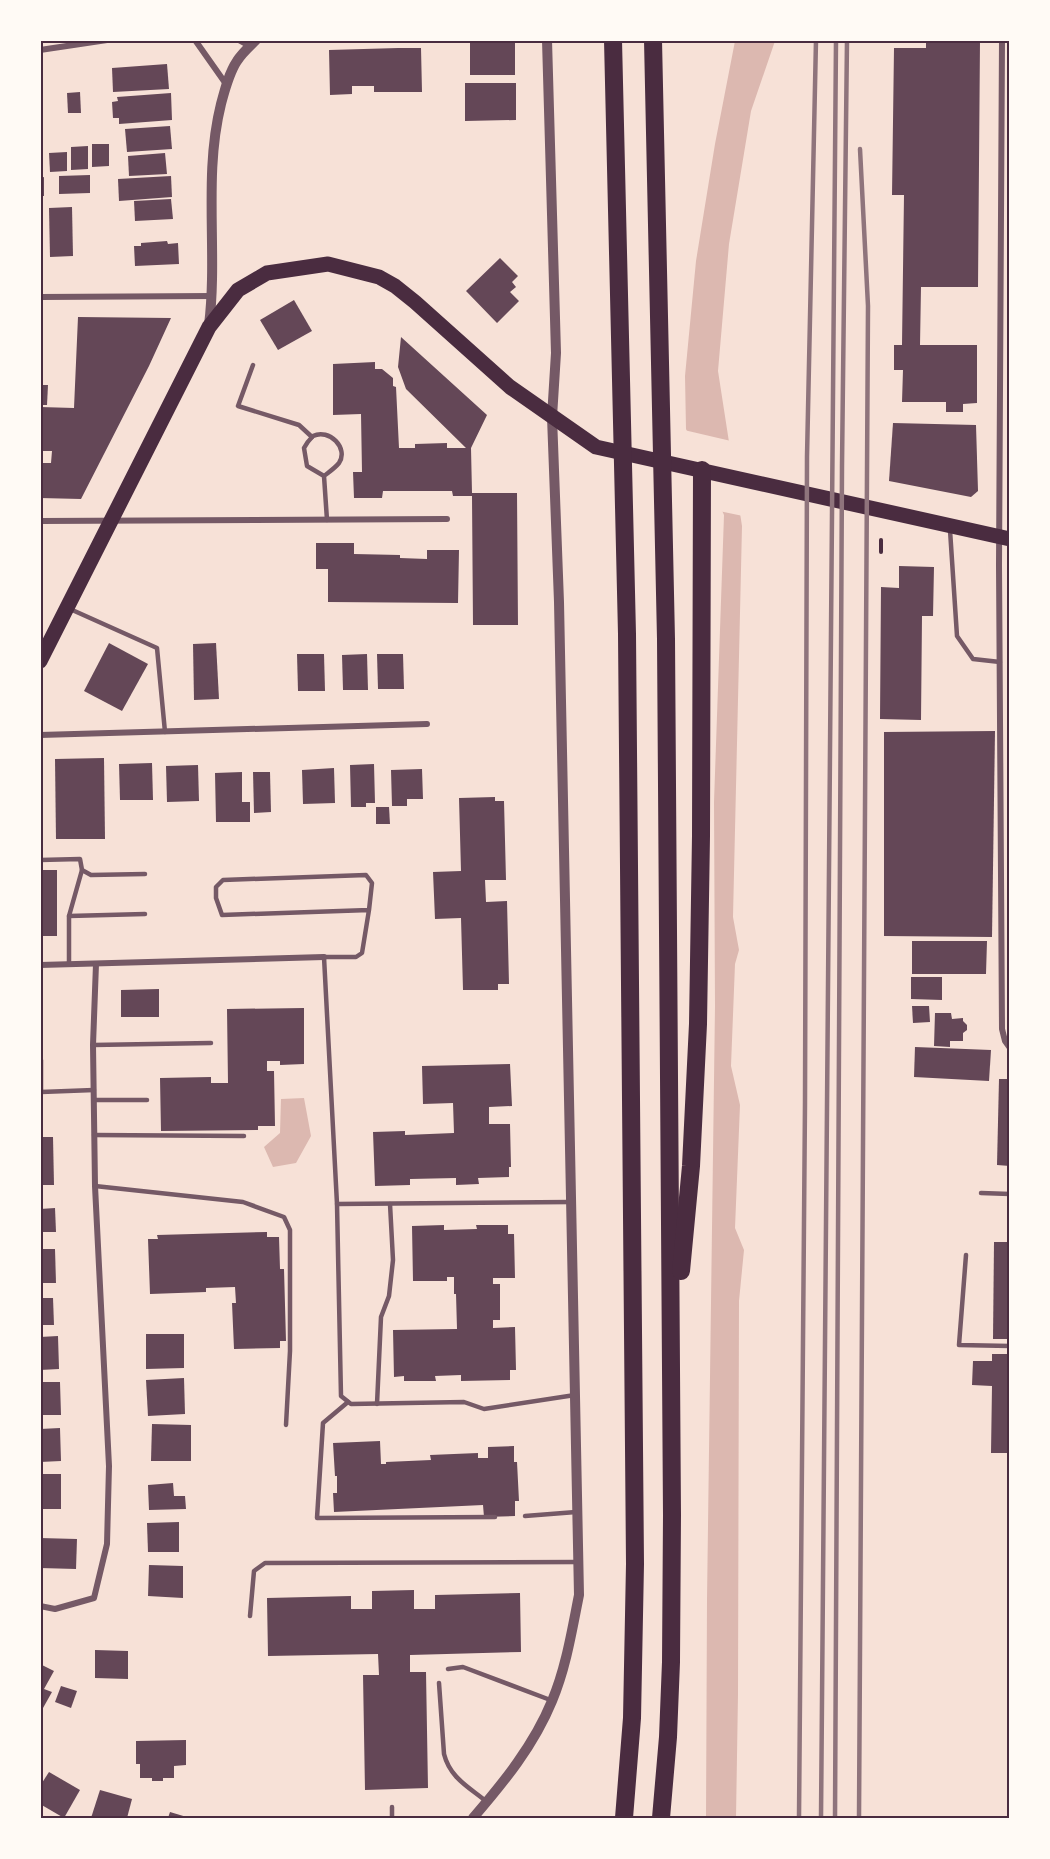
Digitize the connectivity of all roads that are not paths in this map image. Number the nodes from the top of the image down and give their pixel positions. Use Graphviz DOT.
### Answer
graph roads {
  1 [pos="107,40"];
  2 [pos="195,40"];
  3 [pos="239,40"];
  4 [pos="547,40"];
  5 [pos="613,40"];
  6 [pos="652,40"];
  7 [pos="1002,40"];
  8 [pos="253,43"];
  9 [pos="40,50"];
  10 [pos="226,84"];
  11 [pos="213,296"];
  12 [pos="40,297"];
  13 [pos="209,327"];
  14 [pos="253,365"];
  15 [pos="552,417"];
  16 [pos="312,437"];
  17 [pos="702,470"];
  18 [pos="324,476"];
  19 [pos="447,519"];
  20 [pos="327,520"];
  21 [pos="40,521"];
  22 [pos="111,522"];
  23 [pos="950,525"];
  24 [pos="1005,538"];
  25 [pos="68,608"];
  26 [pos="40,661"];
  27 [pos="1000,662"];
  28 [pos="427,724"];
  29 [pos="165,732"];
  30 [pos="40,735"];
  31 [pos="40,860"];
  32 [pos="82,870"];
  33 [pos="145,874"];
  34 [pos="369,910"];
  35 [pos="145,914"];
  36 [pos="69,915"];
  37 [pos="324,957"];
  38 [pos="69,964"];
  39 [pos="96,964"];
  40 [pos="40,965"];
  41 [pos="40,1034"];
  42 [pos="211,1043"];
  43 [pos="93,1045"];
  44 [pos="1010,1048"];
  45 [pos="41,1060"];
  46 [pos="94,1090"];
  47 [pos="94,1100"];
  48 [pos="147,1100"];
  49 [pos="94,1136"];
  50 [pos="244,1136"];
  51 [pos="96,1186"];
  52 [pos="981,1193"];
  53 [pos="1010,1194"];
  54 [pos="571,1202"];
  55 [pos="338,1204"];
  56 [pos="390,1204"];
  57 [pos="966,1255"];
  58 [pos="1010,1346"];
  59 [pos="671,1371"];
  60 [pos="575,1395"];
  61 [pos="348,1402"];
  62 [pos="377,1404"];
  63 [pos="286,1425"];
  64 [pos="578,1512"];
  65 [pos="525,1516"];
  66 [pos="495,1517"];
  67 [pos="579,1562"];
  68 [pos="40,1606"];
  69 [pos="250,1616"];
  70 [pos="448,1669"];
  71 [pos="439,1683"];
  72 [pos="553,1701"];
  73 [pos="487,1802"];
  74 [pos="392,1807"];
  75 [pos="392,1818"];
  76 [pos="473,1818"];
  77 [pos="624,1818"];
  78 [pos="661,1818"];
  1 -- 9 [label="street"];
  2 -- 10 [label="street"];
  3 -- 8 [label="street"];
  4 -- 15 [label="street"];
  5 -- 77 [label="highway"];
  6 -- 59 [label="highway"];
  7 -- 24 [label="street"];
  8 -- 10 [label="street"];
  10 -- 11 [label="street"];
  11 -- 12 [label="street"];
  11 -- 13 [label="street"];
  13 -- 15 [label="main road"];
  13 -- 22 [label="main road"];
  14 -- 16 [label="lane"];
  15 -- 17 [label="main road"];
  15 -- 54 [label="street"];
  16 -- 18 [label="lane"];
  16 -- 18 [label="lane"];
  17 -- 23 [label="main road"];
  17 -- 59 [label="highway"];
  18 -- 20 [label="lane"];
  19 -- 20 [label="street"];
  20 -- 22 [label="street"];
  21 -- 22 [label="street"];
  22 -- 25 [label="main road"];
  23 -- 24 [label="main road"];
  23 -- 27 [label="lane"];
  24 -- 27 [label="street"];
  25 -- 26 [label="main road"];
  25 -- 29 [label="lane"];
  27 -- 44 [label="street"];
  28 -- 29 [label="street"];
  29 -- 30 [label="street"];
  31 -- 32 [label="lane"];
  32 -- 33 [label="lane"];
  32 -- 36 [label="lane"];
  34 -- 34 [label="lane"];
  34 -- 37 [label="lane"];
  35 -- 36 [label="lane"];
  36 -- 38 [label="lane"];
  37 -- 39 [label="street"];
  37 -- 55 [label="lane"];
  38 -- 39 [label="street"];
  38 -- 40 [label="street"];
  39 -- 43 [label="street"];
  41 -- 45 [label="lane"];
  42 -- 43 [label="lane"];
  43 -- 46 [label="street"];
  45 -- 46 [label="lane"];
  46 -- 47 [label="street"];
  47 -- 48 [label="lane"];
  47 -- 49 [label="street"];
  49 -- 50 [label="lane"];
  49 -- 51 [label="street"];
  51 -- 63 [label="lane"];
  51 -- 68 [label="street"];
  52 -- 53 [label="lane"];
  54 -- 56 [label="lane"];
  54 -- 60 [label="street"];
  55 -- 56 [label="lane"];
  55 -- 61 [label="lane"];
  56 -- 62 [label="lane"];
  57 -- 58 [label="lane"];
  59 -- 78 [label="highway"];
  60 -- 62 [label="lane"];
  60 -- 64 [label="street"];
  61 -- 62 [label="lane"];
  61 -- 66 [label="lane"];
  64 -- 65 [label="lane"];
  64 -- 67 [label="street"];
  67 -- 69 [label="lane"];
  67 -- 72 [label="street"];
  70 -- 72 [label="lane"];
  71 -- 73 [label="lane"];
  72 -- 73 [label="street"];
  73 -- 76 [label="street"];
  74 -- 75 [label="lane"];
}
